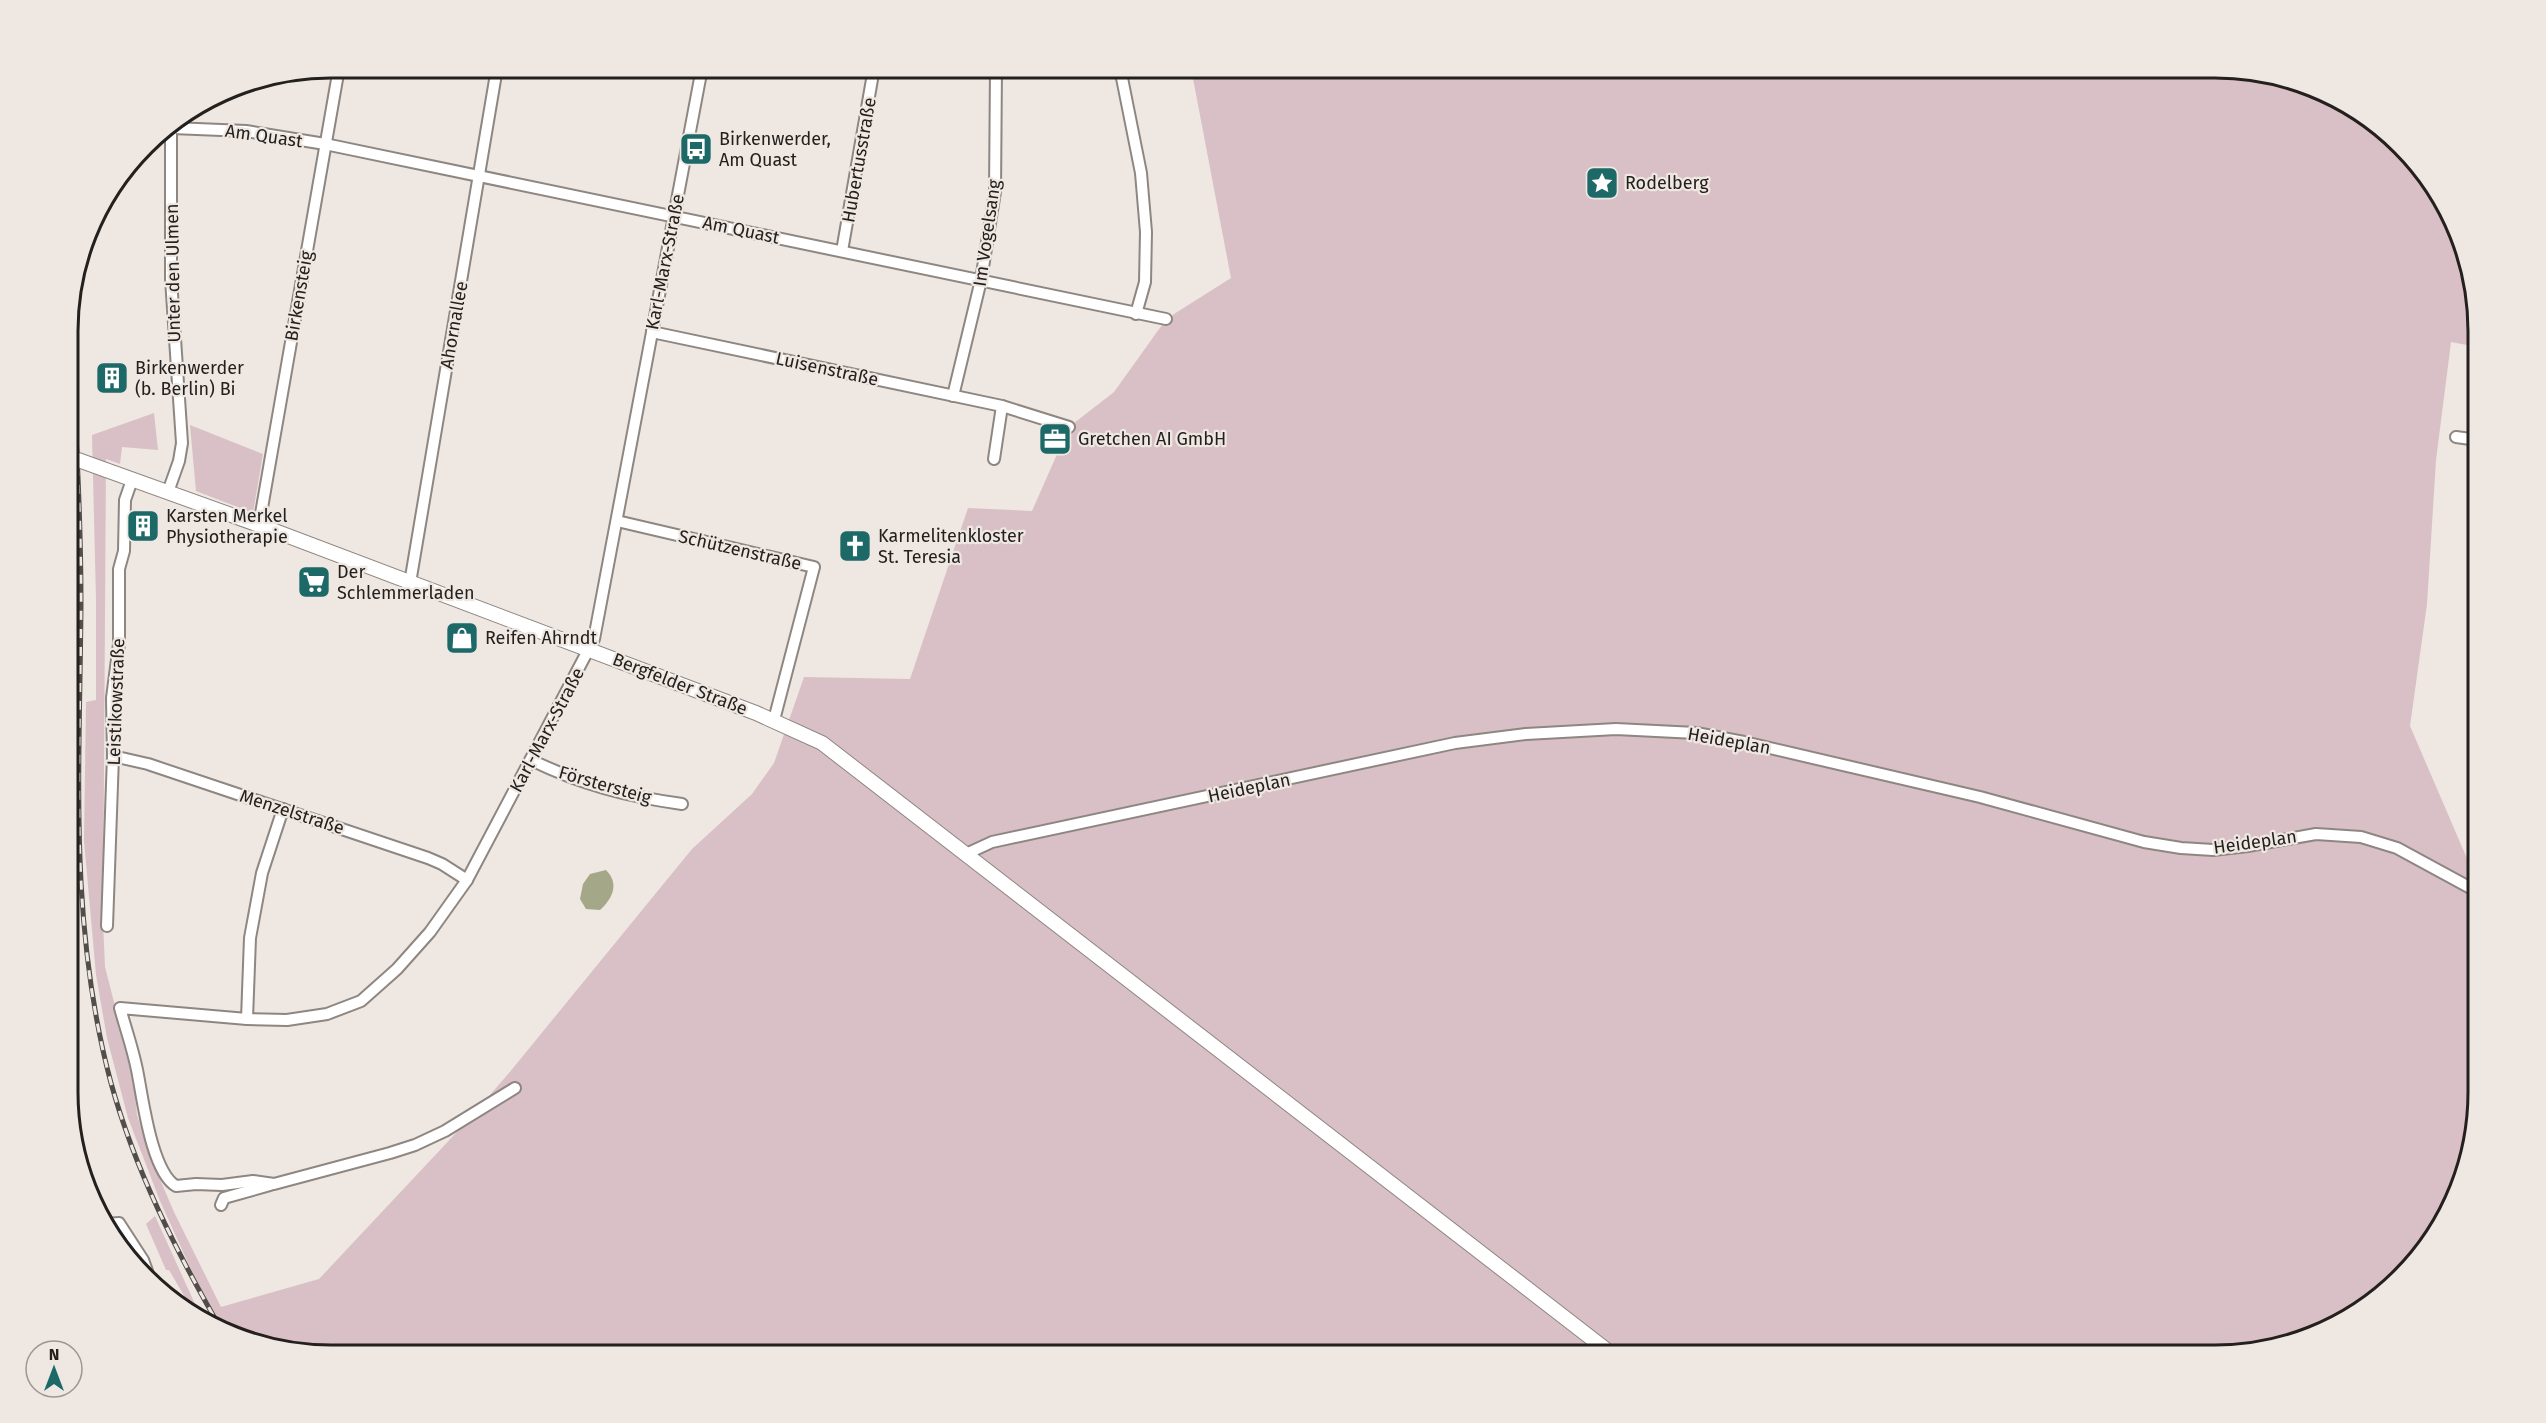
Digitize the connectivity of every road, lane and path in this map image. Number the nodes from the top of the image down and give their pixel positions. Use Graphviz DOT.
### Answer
graph roads {
  1 [pos="337,78"];
  2 [pos="495,78"];
  3 [pos="700,78"];
  4 [pos="872,78"];
  5 [pos="996,78"];
  6 [pos="1122,78"];
  7 [pos="182,127"];
  8 [pos="172,134"];
  9 [pos="325,144"];
  10 [pos="479,175"];
  11 [pos="675,215"];
  12 [pos="842,251"];
  13 [pos="981,280"];
  14 [pos="1136,314"];
  15 [pos="1166,319"];
  16 [pos="652,332"];
  17 [pos="953,396"];
  18 [pos="1002,406"];
  19 [pos="1069,427"];
  20 [pos="2456,437"];
  21 [pos="2468,439"];
  22 [pos="994,459"];
  23 [pos="78,460"];
  24 [pos="132,480"];
  25 [pos="168,492"];
  26 [pos="617,521"];
  27 [pos="259,525"];
  28 [pos="411,583"];
  29 [pos="589,650"];
  30 [pos="774,720"];
  31 [pos="113,756"];
  32 [pos="531,760"];
  33 [pos="682,804"];
  34 [pos="283,809"];
  35 [pos="966,854"];
  36 [pos="467,880"];
  37 [pos="2468,887"];
  38 [pos="107,926"];
  39 [pos="247,1019"];
  40 [pos="515,1088"];
  41 [pos="274,1184"];
  42 [pos="221,1204"];
  43 [pos="115,1223"];
  44 [pos="139,1257"];
  45 [pos="1600,1345"];
  1 -- 9 [label="street, Birkensteig"];
  2 -- 10 [label="street, Ahornallee"];
  3 -- 11 [label="street, Karl-Marx-Straße"];
  4 -- 12 [label="street, Hubertusstraße"];
  5 -- 13 [label="street, Im Vogelsang"];
  6 -- 14 [label="street"];
  7 -- 9 [label="street, Am Quast"];
  8 -- 25 [label="street, Unter den Ulmen"];
  9 -- 10 [label="street, Am Quast"];
  9 -- 27 [label="street, Birkensteig"];
  10 -- 11 [label="street, Am Quast"];
  10 -- 28 [label="street, Ahornallee"];
  11 -- 12 [label="street, Am Quast"];
  11 -- 16 [label="street, Karl-Marx-Straße"];
  12 -- 13 [label="street, Am Quast"];
  13 -- 14 [label="street, Am Quast"];
  13 -- 17 [label="street, Im Vogelsang"];
  14 -- 15 [label="street, Am Quast"];
  16 -- 17 [label="street, Luisenstraße"];
  16 -- 26 [label="street, Karl-Marx-Straße"];
  17 -- 18 [label="street, Luisenstraße"];
  18 -- 19 [label="street, Luisenstraße"];
  18 -- 22 [label="street"];
  20 -- 21 [label="street"];
  23 -- 24 [label="main road, Bergfelder Straße, bridge"];
  24 -- 25 [label="main road, Bergfelder Straße"];
  24 -- 31 [label="street, Leistikowstraße"];
  25 -- 27 [label="main road, Bergfelder Straße"];
  26 -- 29 [label="street, Karl-Marx-Straße"];
  26 -- 30 [label="street, Schützenstraße"];
  27 -- 28 [label="main road, Bergfelder Straße"];
  28 -- 29 [label="main road, Bergfelder Straße"];
  29 -- 30 [label="main road, Bergfelder Straße"];
  29 -- 32 [label="street, Karl-Marx-Straße"];
  30 -- 35 [label="main road, Bergfelder Straße"];
  31 -- 34 [label="street, Menzelstraße"];
  31 -- 38 [label="street, Leistikowstraße"];
  32 -- 33 [label="street, Förstersteig"];
  32 -- 36 [label="street, Karl-Marx-Straße"];
  34 -- 36 [label="street, Menzelstraße"];
  34 -- 39 [label="street"];
  35 -- 37 [label="street, Heideplan"];
  35 -- 45 [label="main road, Bergfelder Straße"];
  36 -- 39 [label="street, Karl-Marx-Straße"];
  39 -- 41 [label="street, Karl-Marx-Straße"];
  40 -- 41 [label="street"];
  41 -- 42 [label="street"];
  43 -- 44 [label="street"];
}
